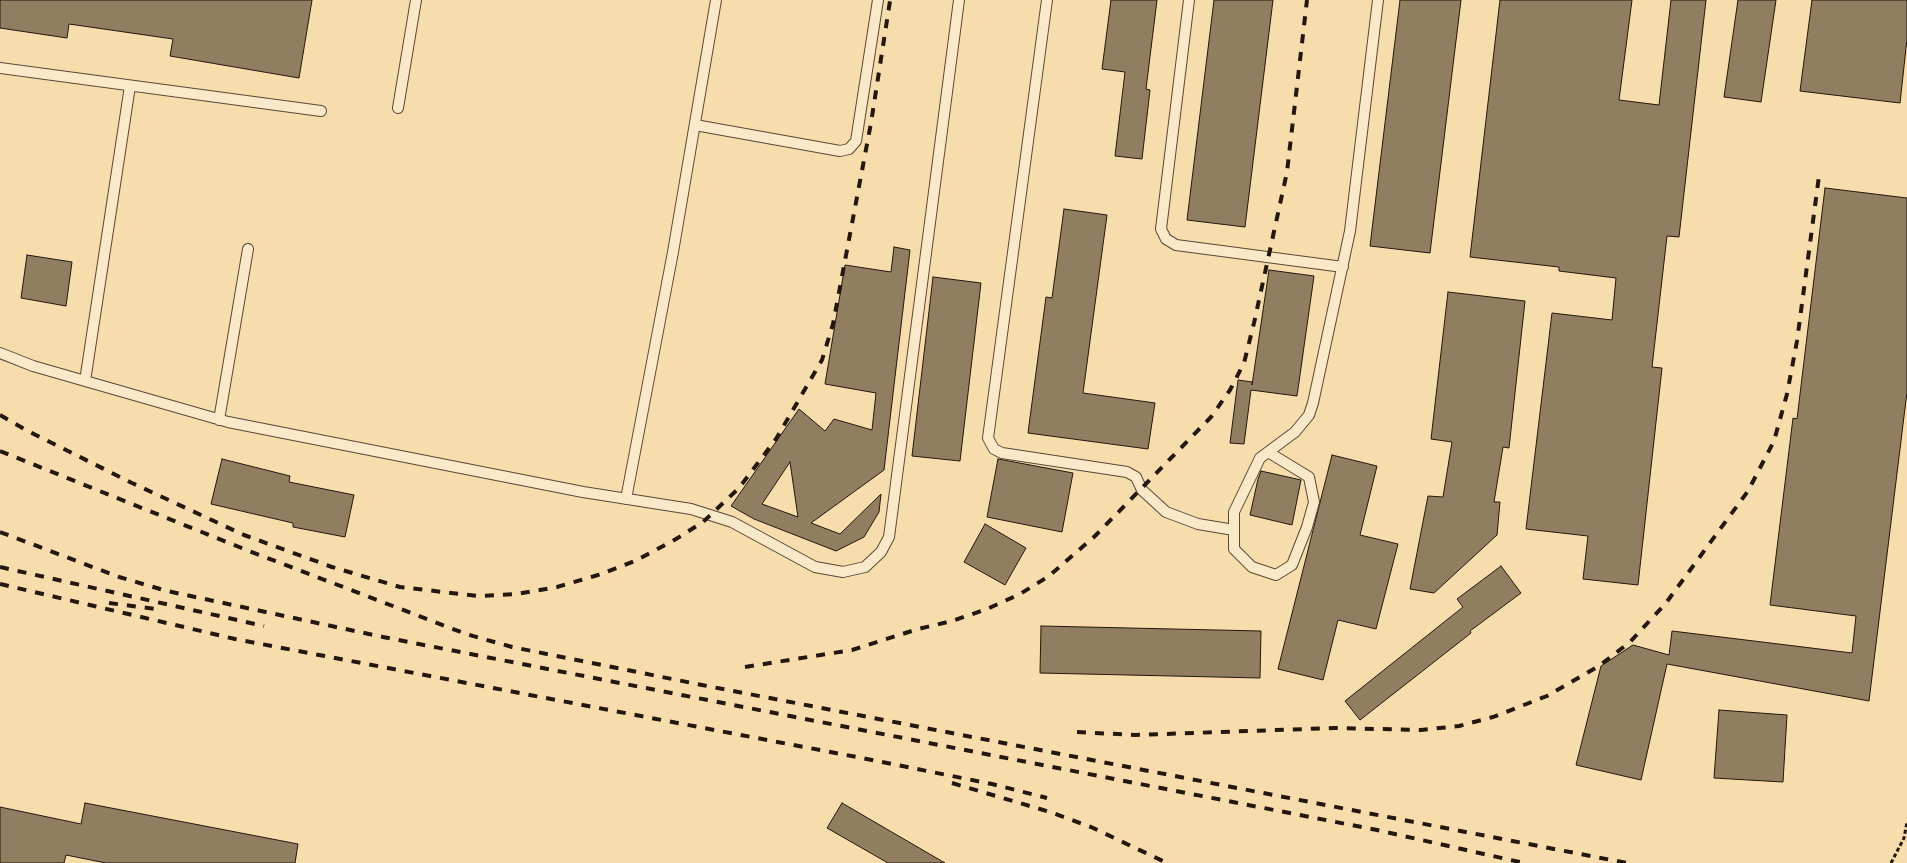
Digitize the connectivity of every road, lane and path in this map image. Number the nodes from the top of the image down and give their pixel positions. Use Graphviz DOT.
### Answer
graph roads {
  1 [pos="416,0"];
  2 [pos="716,0"];
  3 [pos="878,0"];
  4 [pos="959,0"];
  5 [pos="1047,0"];
  6 [pos="1189,0"];
  7 [pos="1378,0"];
  8 [pos="0,68"];
  9 [pos="130,86"];
  10 [pos="398,108"];
  11 [pos="321,111"];
  12 [pos="694,124"];
  13 [pos="248,249"];
  14 [pos="1343,267"];
  15 [pos="0,354"];
  16 [pos="85,381"];
  17 [pos="219,420"];
  18 [pos="1268,452"];
  19 [pos="626,498"];
  20 [pos="1234,530"];
  21 [pos="1907,822"];
  22 [pos="1891,863"];
  1 -- 10 [label="lane"];
  2 -- 12 [label="lane"];
  3 -- 12 [label="lane"];
  4 -- 19 [label="lane"];
  5 -- 20 [label="lane"];
  6 -- 14 [label="lane"];
  7 -- 14 [label="lane"];
  8 -- 9 [label="lane"];
  9 -- 11 [label="lane"];
  9 -- 16 [label="lane"];
  12 -- 19 [label="lane"];
  13 -- 17 [label="lane"];
  14 -- 18 [label="lane"];
  15 -- 16 [label="lane"];
  16 -- 17 [label="lane"];
  17 -- 19 [label="lane"];
  18 -- 20 [label="lane"];
  18 -- 20 [label="lane"];
  21 -- 22 [label="path"];
}
